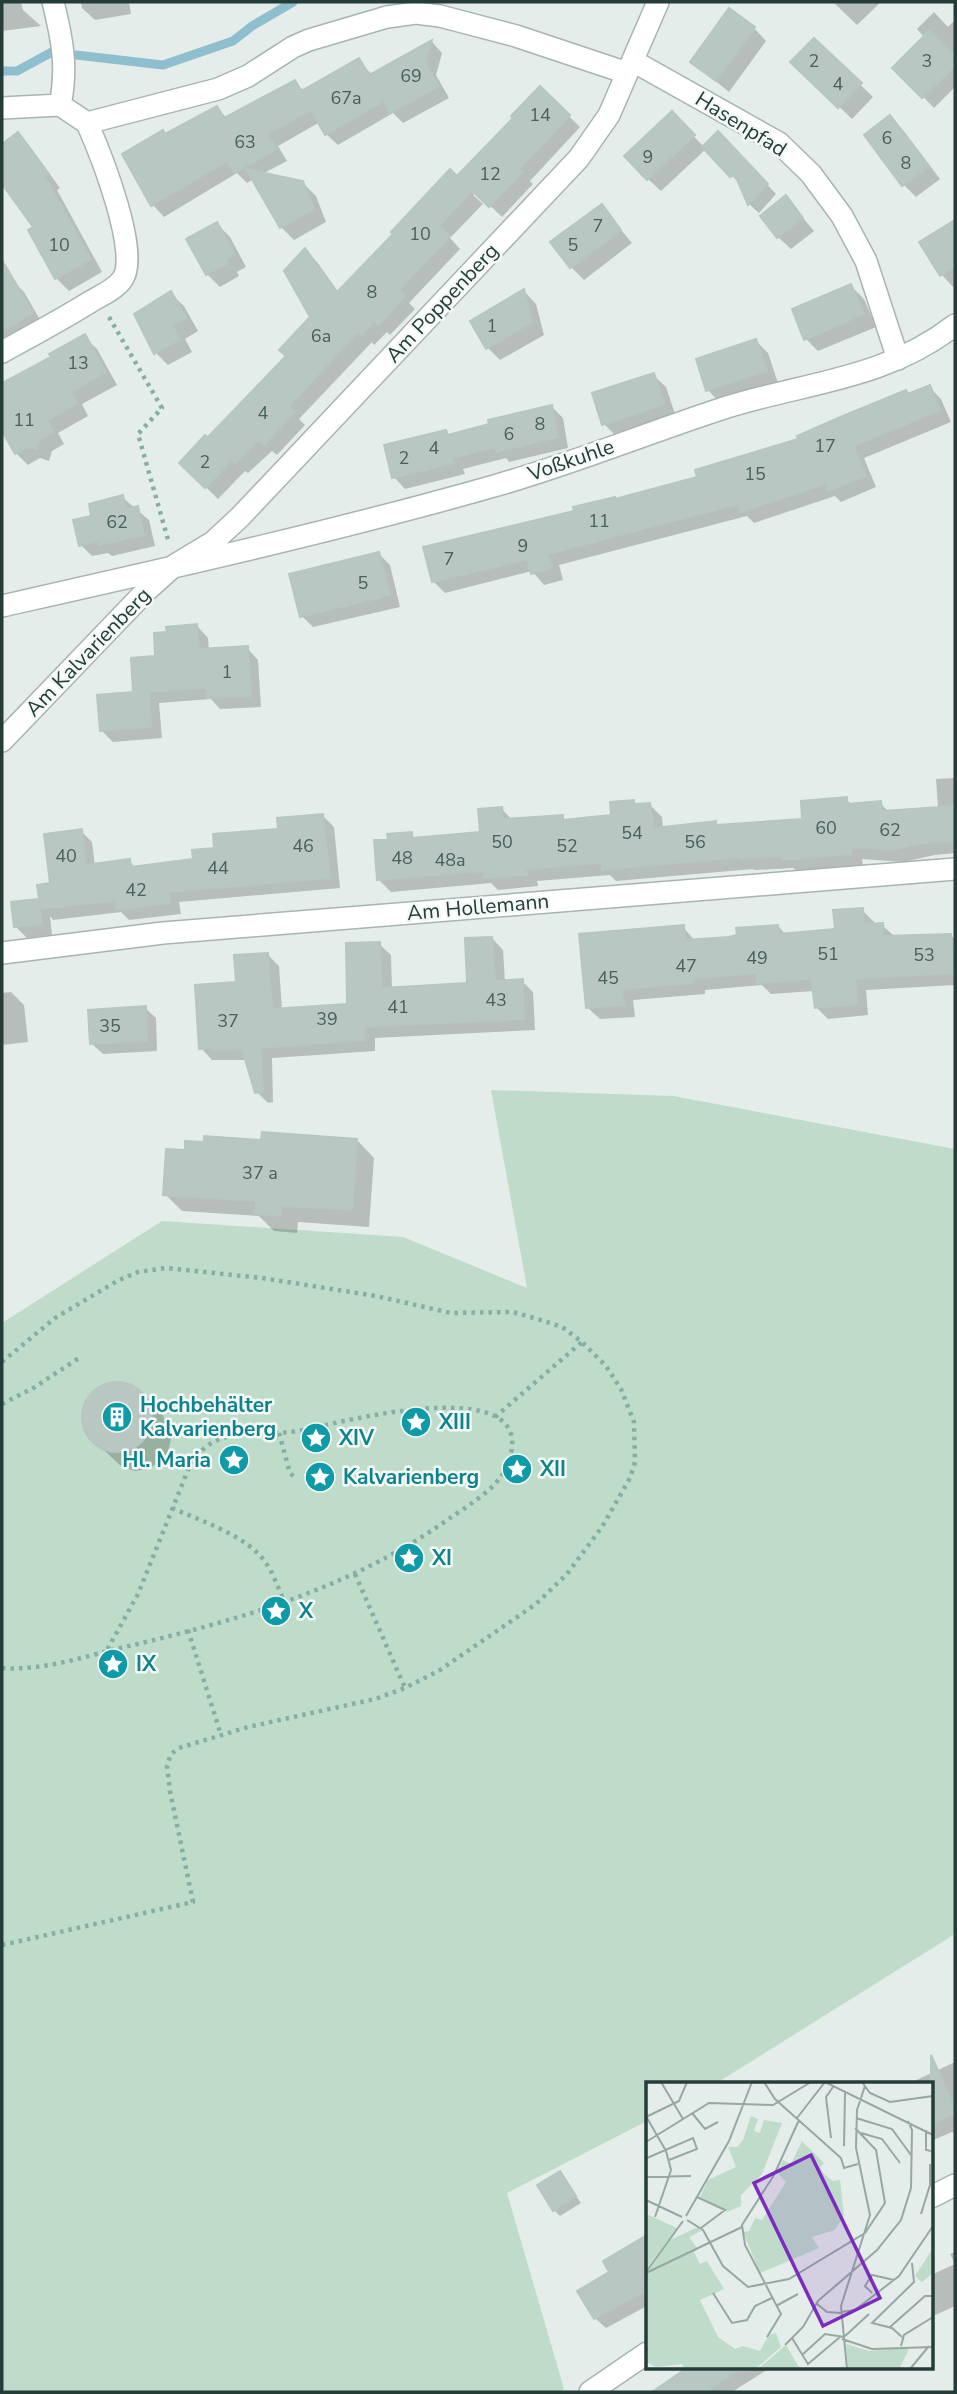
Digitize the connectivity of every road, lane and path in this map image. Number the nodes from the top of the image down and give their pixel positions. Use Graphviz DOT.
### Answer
graph roads {
  1 [pos="53,2"];
  2 [pos="658,2"];
  3 [pos="387,9"];
  4 [pos="630,67"];
  5 [pos="60,105"];
  6 [pos="2,108"];
  7 [pos="87,123"];
  8 [pos="97,298"];
  9 [pos="955,325"];
  10 [pos="2,352"];
  11 [pos="898,359"];
  12 [pos="175,565"];
  13 [pos="2,606"];
  14 [pos="2,741"];
  15 [pos="955,869"];
  16 [pos="2,953"];
  17 [pos="582,1342"];
  18 [pos="82,1356"];
  19 [pos="2,1362"];
  20 [pos="2,1404"];
  21 [pos="495,1417"];
  22 [pos="279,1433"];
  23 [pos="293,1477"];
  24 [pos="172,1508"];
  25 [pos="355,1574"];
  26 [pos="285,1603"];
  27 [pos="188,1630"];
  28 [pos="106,1652"];
  29 [pos="2,1668"];
  30 [pos="405,1688"];
  31 [pos="221,1735"];
  32 [pos="2,1945"];
  33 [pos="955,2185"];
  34 [pos="932,2196"];
  35 [pos="646,2354"];
  36 [pos="590,2392"];
  1 -- 5 [label="street"];
  2 -- 4 [label="street, Am Poppenberg"];
  3 -- 4 [label="street, Hasenpfad"];
  3 -- 7 [label="street, Hasenpfad"];
  4 -- 11 [label="street, Hasenpfad"];
  4 -- 12 [label="street, Am Poppenberg"];
  5 -- 6 [label="street"];
  5 -- 7 [label="street"];
  7 -- 8 [label="street"];
  8 -- 10 [label="street"];
  8 -- 12 [label="path"];
  9 -- 11 [label="street, Voßkuhle"];
  11 -- 12 [label="street, Voßkuhle"];
  12 -- 13 [label="street, Voßkuhle"];
  12 -- 14 [label="street, Am Kalvarienberg"];
  15 -- 16 [label="street, Am Hollemann"];
  17 -- 19 [label="path"];
  17 -- 21 [label="path"];
  17 -- 30 [label="path"];
  18 -- 20 [label="path"];
  21 -- 22 [label="path"];
  21 -- 25 [label="path"];
  22 -- 23 [label="path"];
  22 -- 24 [label="path"];
  24 -- 26 [label="path"];
  24 -- 28 [label="path"];
  25 -- 26 [label="path"];
  25 -- 30 [label="path"];
  26 -- 27 [label="path"];
  27 -- 28 [label="path"];
  27 -- 31 [label="path"];
  28 -- 29 [label="path"];
  30 -- 31 [label="path"];
  31 -- 32 [label="path"];
  33 -- 34 [label="street"];
  35 -- 36 [label="street"];
}
